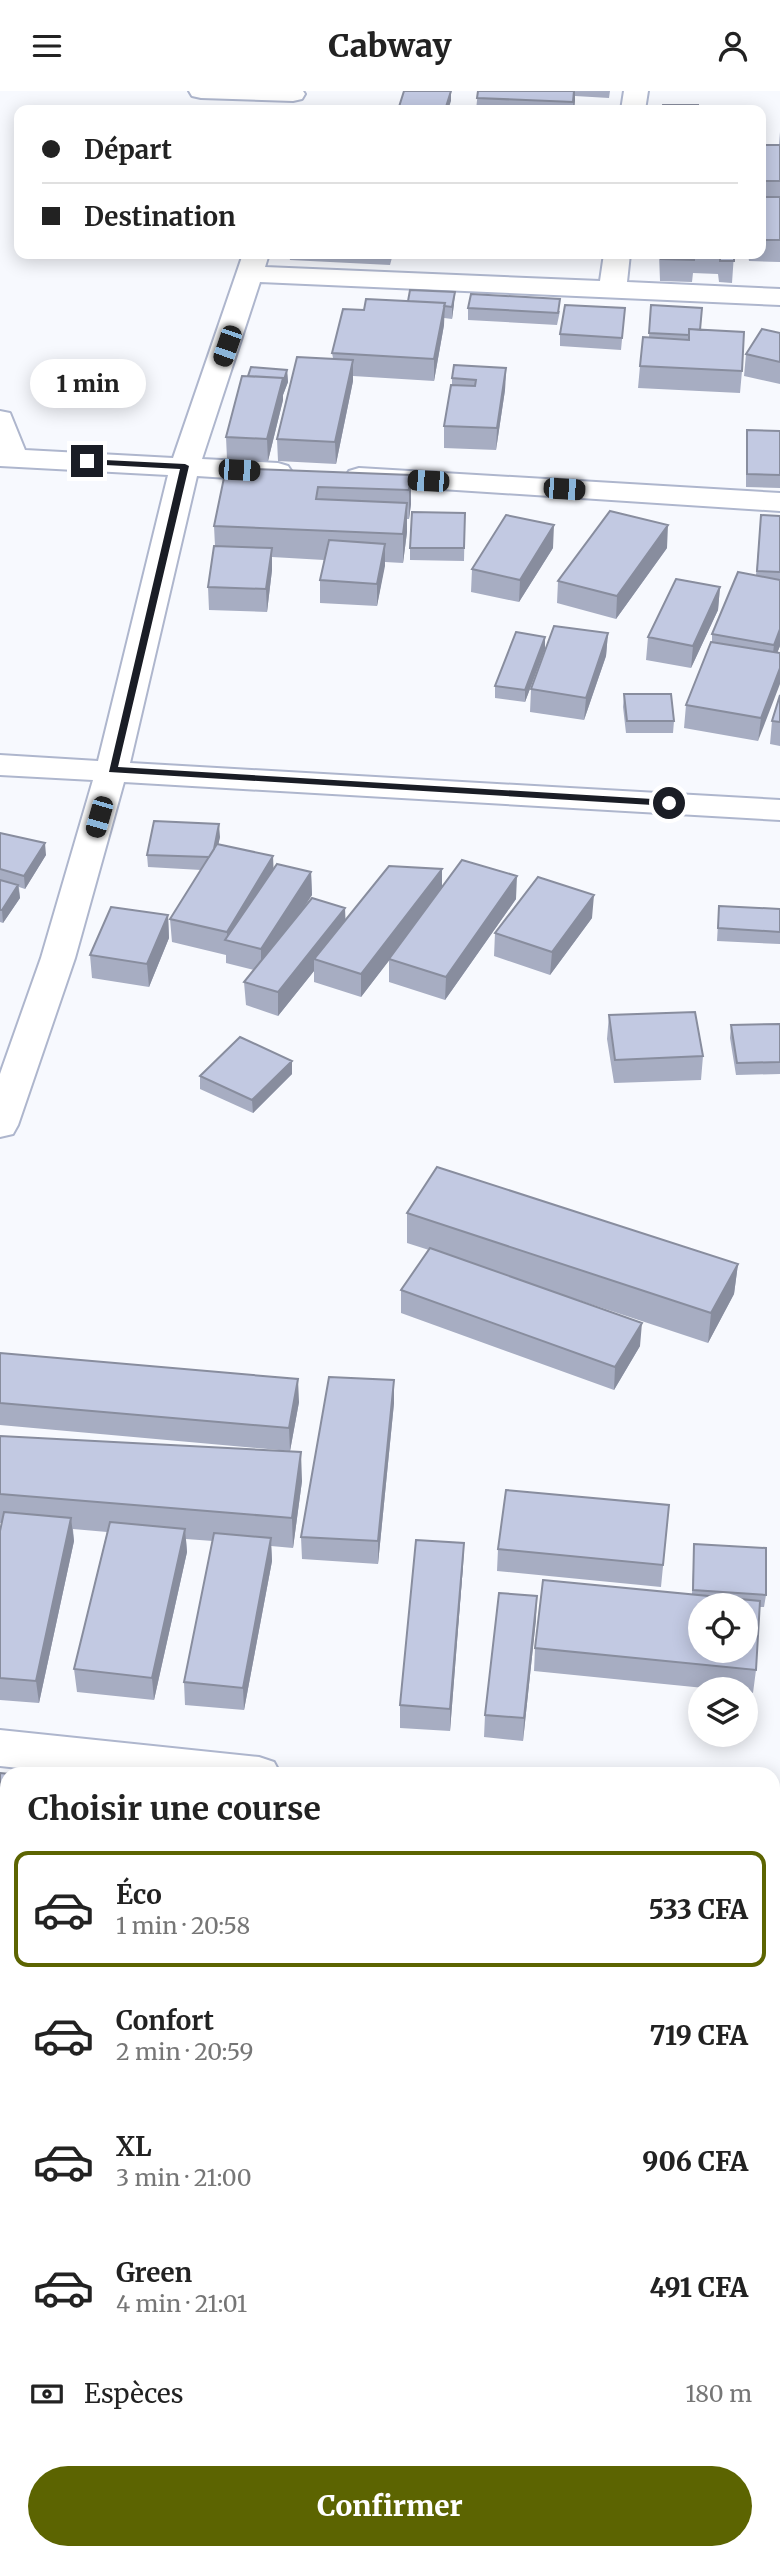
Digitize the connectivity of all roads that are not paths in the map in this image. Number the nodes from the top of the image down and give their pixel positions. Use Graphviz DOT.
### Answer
graph roads {
  1 [pos="201,91"];
  2 [pos="292,98"];
  3 [pos="616,259"];
  4 [pos="254,264"];
  5 [pos="613,289"];
  6 [pos="780,297"];
  7 [pos="0,419"];
  8 [pos="7,457"];
  9 [pos="185,466"];
  10 [pos="780,502"];
  11 [pos="0,765"];
  12 [pos="112,769"];
  13 [pos="780,810"];
  14 [pos="0,1125"];
  15 [pos="0,1748"];
  16 [pos="182,1767"];
  1 -- 2 [label="street"];
  3 -- 5 [label="street"];
  4 -- 5 [label="street"];
  4 -- 9 [label="street"];
  5 -- 6 [label="street"];
  7 -- 8 [label="street"];
  8 -- 9 [label="street"];
  9 -- 10 [label="street"];
  9 -- 12 [label="street"];
  11 -- 12 [label="street"];
  12 -- 13 [label="street"];
  12 -- 14 [label="street"];
  15 -- 16 [label="street"];
}
